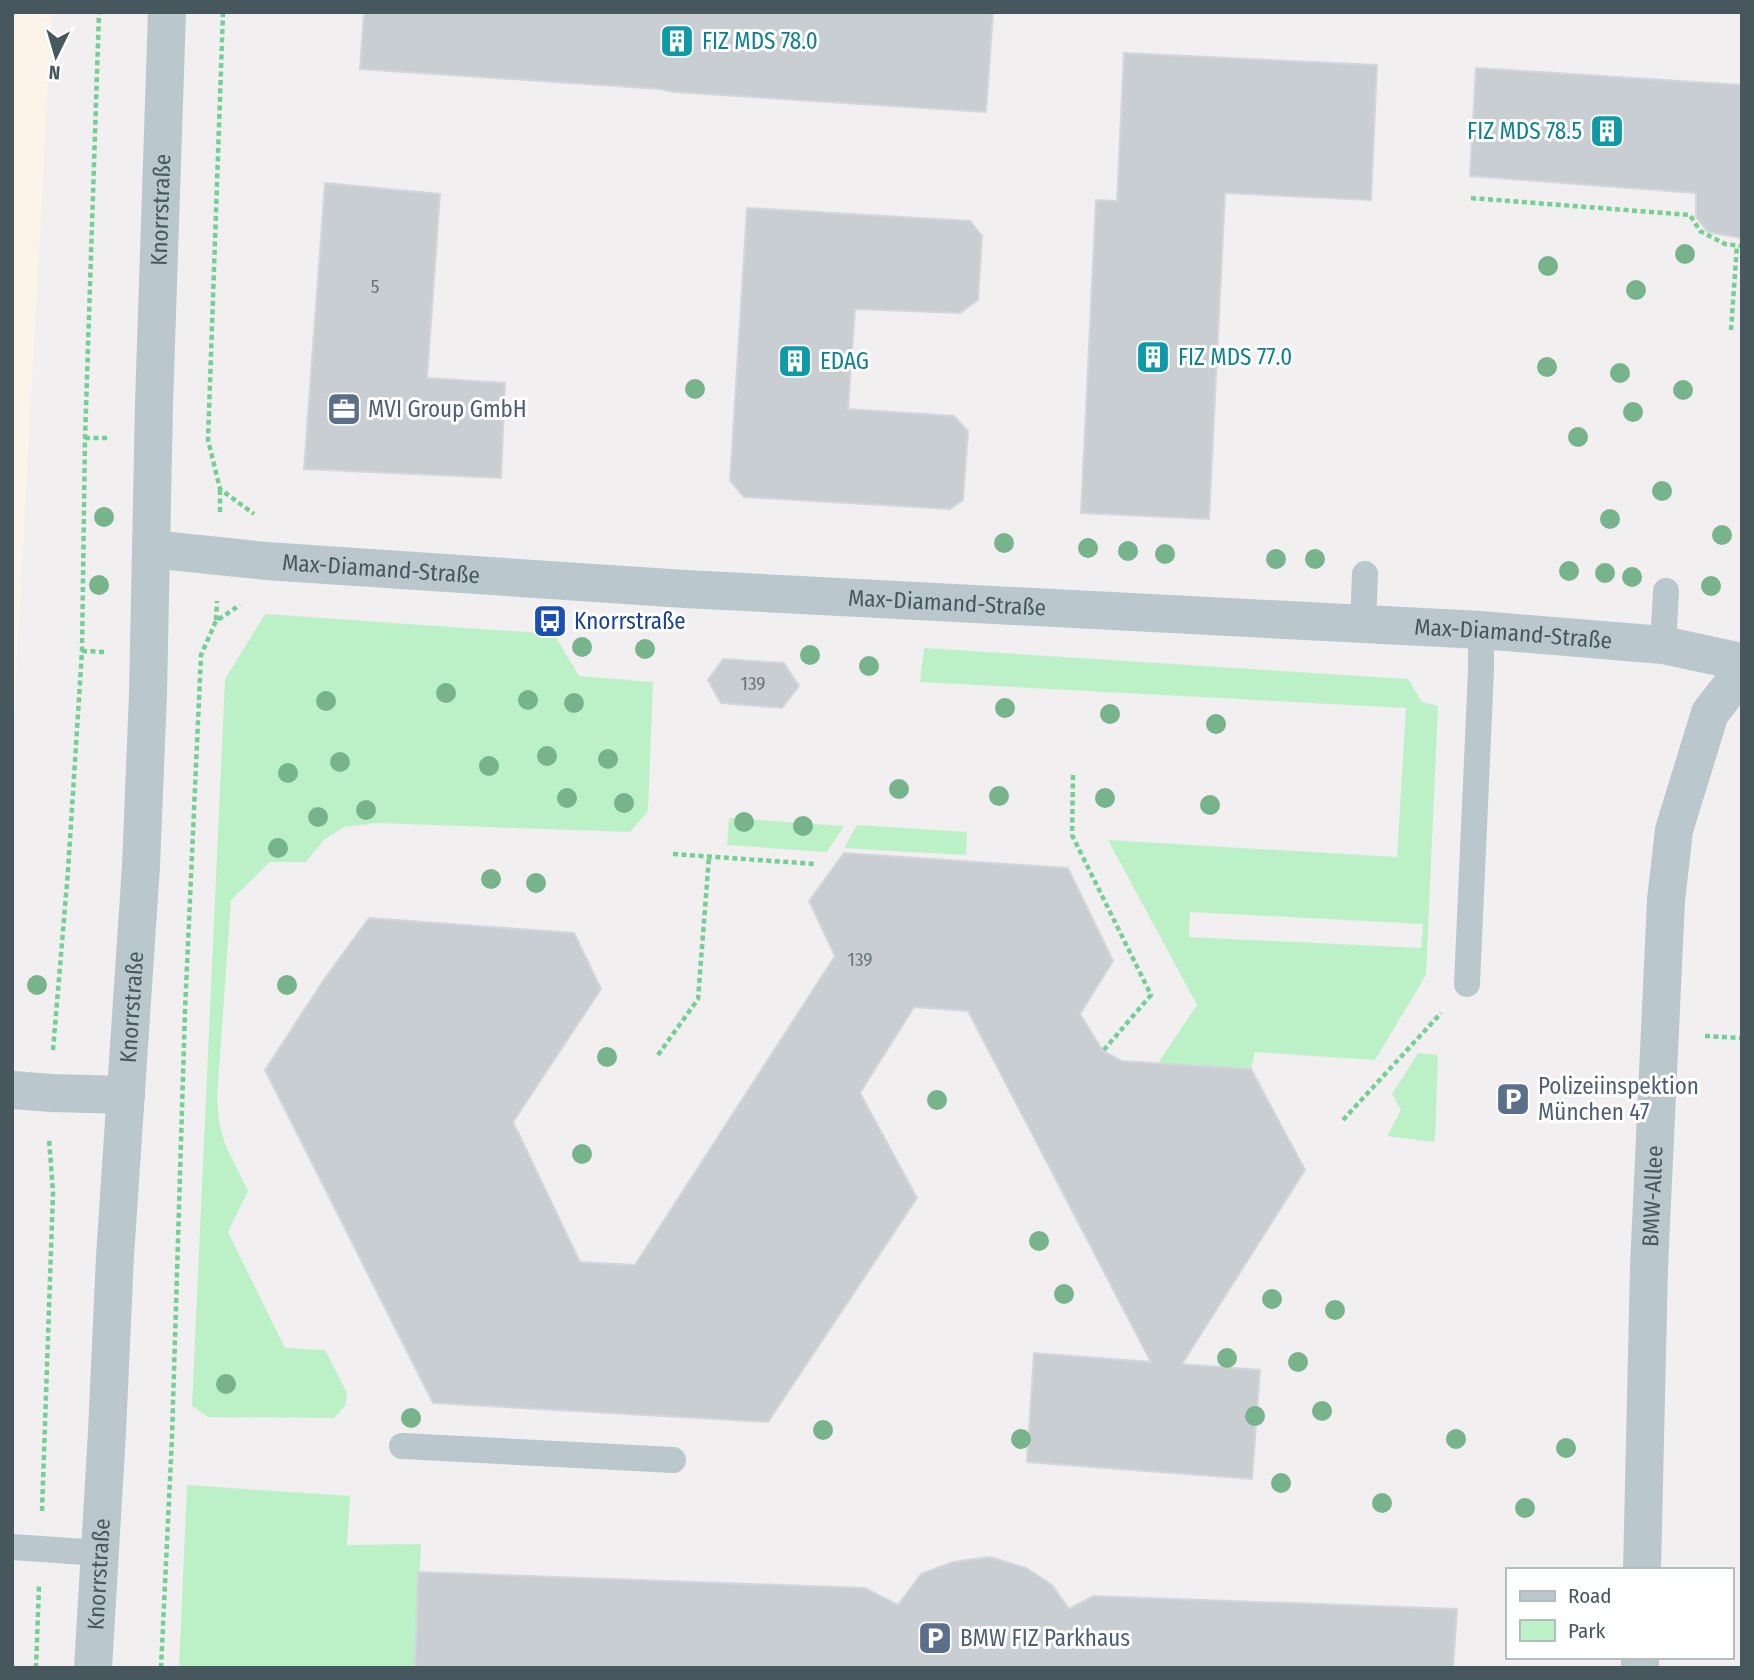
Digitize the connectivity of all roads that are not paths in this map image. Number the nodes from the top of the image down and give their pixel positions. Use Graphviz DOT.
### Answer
graph roads {
  1 [pos="167,12"];
  2 [pos="151,550"];
  3 [pos="1365,574"];
  4 [pos="1666,591"];
  5 [pos="1363,624"];
  6 [pos="1481,629"];
  7 [pos="1663,645"];
  8 [pos="1742,662"];
  9 [pos="1742,671"];
  10 [pos="1468,984"];
  11 [pos="12,1090"];
  12 [pos="126,1096"];
  13 [pos="402,1446"];
  14 [pos="673,1460"];
  15 [pos="12,1547"];
  16 [pos="100,1553"];
  17 [pos="1642,1568"];
  18 [pos="93,1668"];
  1 -- 2 [label="street, Knorrstraße"];
  2 -- 5 [label="street, Max-Diamand-Straße"];
  2 -- 12 [label="street, Knorrstraße"];
  3 -- 5 [label="lane"];
  4 -- 7 [label="lane"];
  5 -- 6 [label="street, Max-Diamand-Straße"];
  6 -- 7 [label="street, Max-Diamand-Straße"];
  6 -- 10 [label="lane"];
  7 -- 8 [label="street, Max-Diamand-Straße"];
  9 -- 17 [label="street, BMW-Allee"];
  11 -- 12 [label="street"];
  12 -- 16 [label="street, Knorrstraße"];
  13 -- 14 [label="lane"];
  15 -- 16 [label="lane"];
  16 -- 18 [label="street, Knorrstraße"];
}
